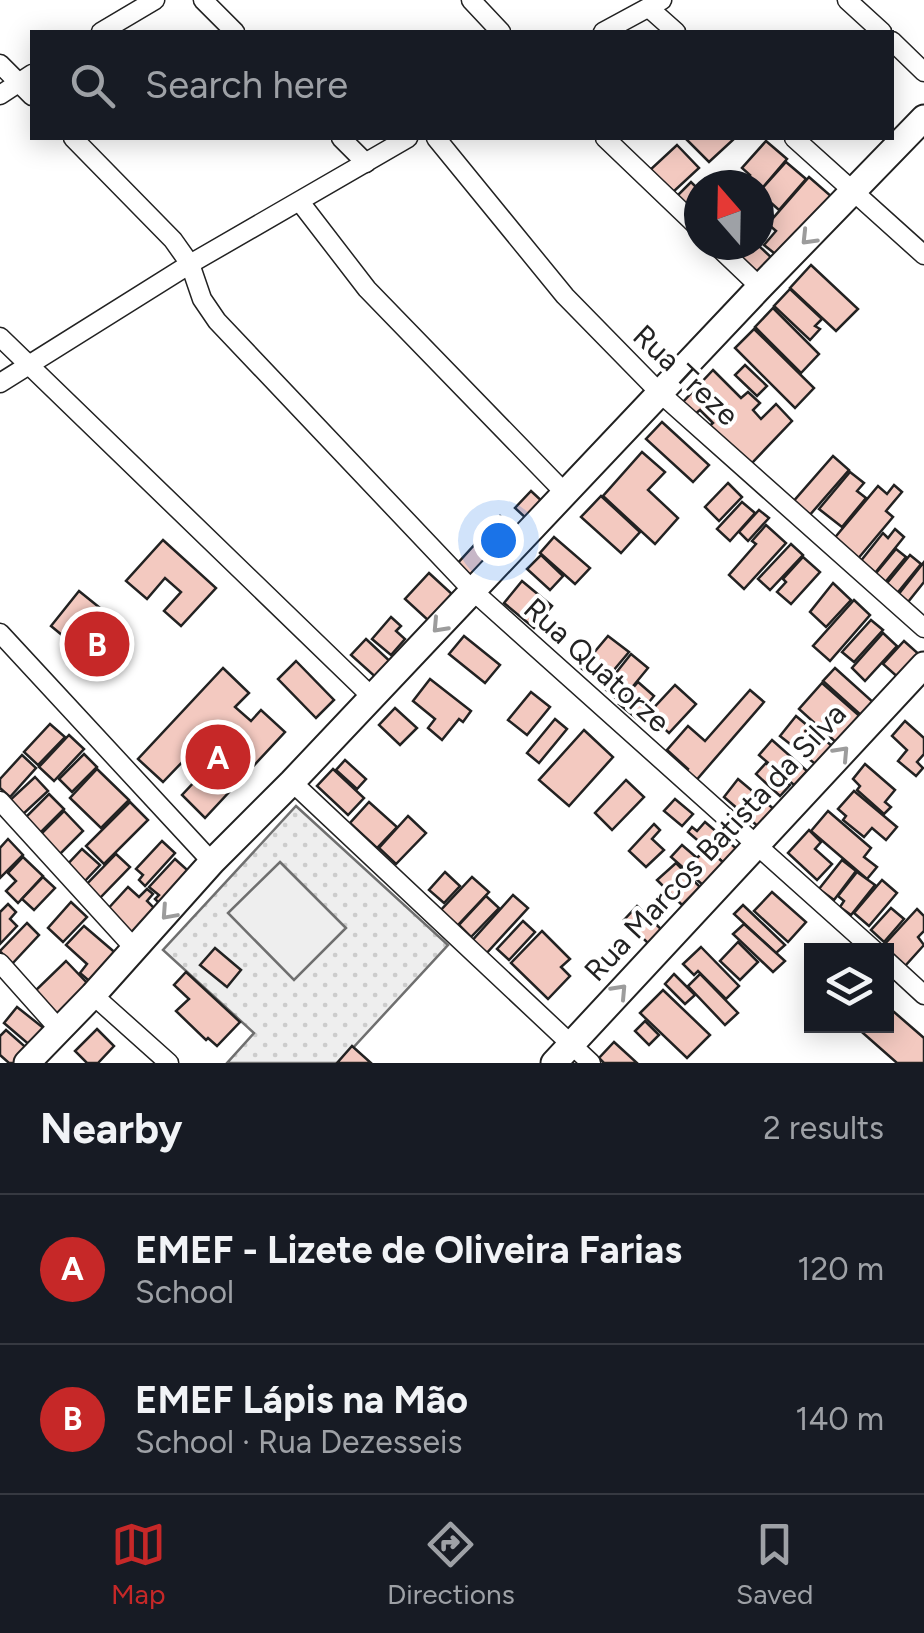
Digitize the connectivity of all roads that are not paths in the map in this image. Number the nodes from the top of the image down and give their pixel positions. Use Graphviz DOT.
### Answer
graph roads {
  1 [pos="155,0"];
  2 [pos="203,0"];
  3 [pos="471,0"];
  4 [pos="847,0"];
  5 [pos="655,4"];
  6 [pos="104,30"];
  7 [pos="233,30"];
  8 [pos="499,30"];
  9 [pos="607,30"];
  10 [pos="674,30"];
  11 [pos="880,30"];
  12 [pos="894,44"];
  13 [pos="0,64"];
  14 [pos="924,72"];
  15 [pos="28,84"];
  16 [pos="0,95"];
  17 [pos="924,118"];
  18 [pos="75,140"];
  19 [pos="343,140"];
  20 [pos="405,140"];
  21 [pos="438,140"];
  22 [pos="607,140"];
  23 [pos="796,140"];
  24 [pos="366,163"];
  25 [pos="853,191"];
  26 [pos="300,202"];
  27 [pos="684,214"];
  28 [pos="924,255"];
  29 [pos="732,260"];
  30 [pos="190,264"];
  31 [pos="760,287"];
  32 [pos="0,337"];
  33 [pos="30,365"];
  34 [pos="0,382"];
  35 [pos="660,393"];
  36 [pos="565,494"];
  37 [pos="473,591"];
  38 [pos="924,628"];
  39 [pos="0,633"];
  40 [pos="924,665"];
  41 [pos="372,697"];
  42 [pos="292,782"];
  43 [pos="0,801"];
  44 [pos="757,844"];
  45 [pos="212,862"];
  46 [pos="868,943"];
  47 [pos="135,949"];
  48 [pos="0,963"];
  49 [pos="894,967"];
  50 [pos="94,994"];
  51 [pos="924,995"];
  52 [pos="58,1028"];
  53 [pos="563,1054"];
  54 [pos="26,1063"];
  55 [pos="169,1063"];
  56 [pos="591,1063"];
  1 -- 6 [label="street"];
  2 -- 7 [label="street"];
  3 -- 8 [label="street"];
  4 -- 11 [label="street"];
  5 -- 9 [label="street"];
  5 -- 10 [label="street"];
  12 -- 14 [label="street"];
  13 -- 15 [label="street"];
  15 -- 16 [label="street"];
  17 -- 25 [label="main road"];
  18 -- 30 [label="street, Rua Quatorze"];
  19 -- 24 [label="street"];
  20 -- 24 [label="street"];
  21 -- 35 [label="street, Rua Treze"];
  22 -- 27 [label="street"];
  23 -- 25 [label="street"];
  24 -- 26 [label="street"];
  25 -- 28 [label="street"];
  25 -- 31 [label="main road, one-way"];
  26 -- 30 [label="street"];
  26 -- 36 [label="street"];
  29 -- 31 [label="street"];
  30 -- 33 [label="street"];
  30 -- 37 [label="street, Rua Quatorze"];
  31 -- 35 [label="main road"];
  32 -- 33 [label="street"];
  33 -- 34 [label="street"];
  33 -- 41 [label="street"];
  35 -- 36 [label="main road"];
  35 -- 38 [label="street, Rua Treze"];
  36 -- 37 [label="main road"];
  37 -- 41 [label="main road, one-way"];
  37 -- 44 [label="street, Rua Quatorze"];
  39 -- 45 [label="street"];
  44 -- 40 [label="main road, Rua Marcos Batista da Silva, one-way"];
  41 -- 42 [label="main road"];
  42 -- 45 [label="main road"];
  42 -- 53 [label="street"];
  43 -- 47 [label="street"];
  44 -- 46 [label="street, Rua Quatorze"];
  53 -- 44 [label="main road, Rua Marcos Batista da Silva, one-way"];
  45 -- 47 [label="main road, one-way"];
  47 -- 50 [label="main road"];
  48 -- 52 [label="street"];
  49 -- 51 [label="street"];
  50 -- 52 [label="main road"];
  50 -- 55 [label="street"];
  52 -- 54 [label="main road"];
  53 -- 56 [label="street"];
}
